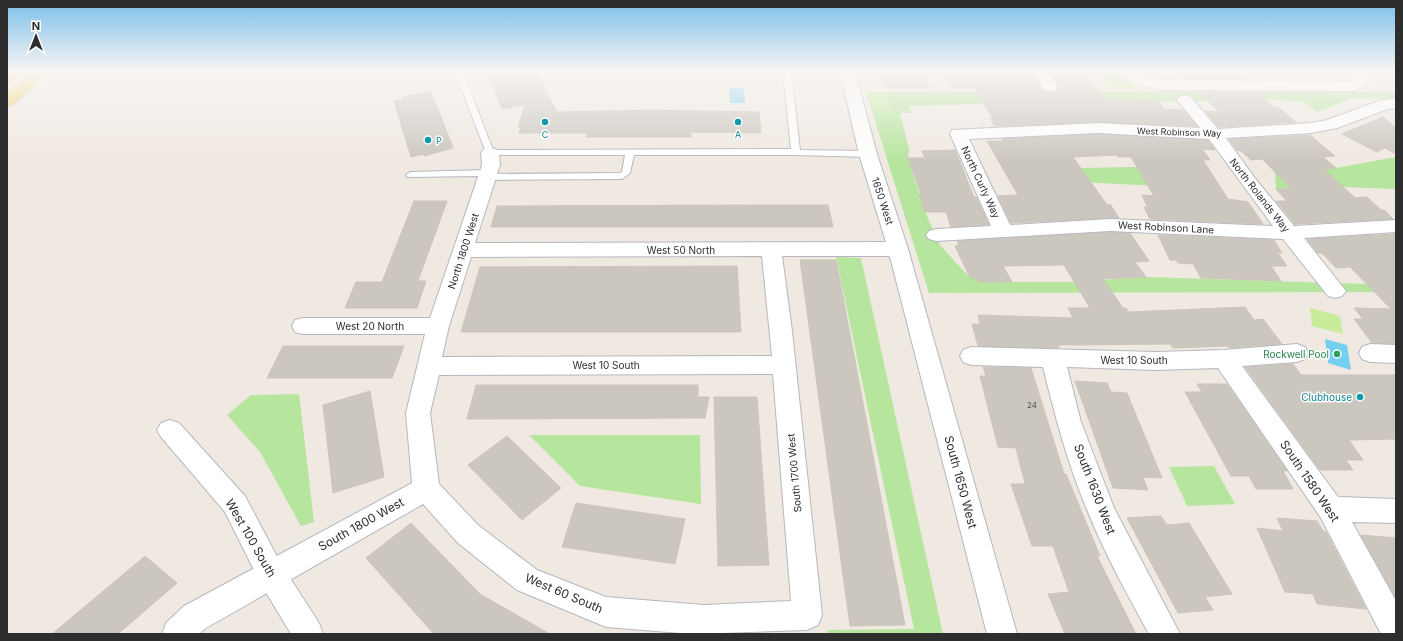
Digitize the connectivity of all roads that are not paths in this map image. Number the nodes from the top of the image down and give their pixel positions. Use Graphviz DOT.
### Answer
graph roads {
  1 [pos="470,102"];
  2 [pos="790,102"];
  3 [pos="855,102"];
  4 [pos="1186,102"];
  5 [pos="1396,103"];
  6 [pos="958,134"];
  7 [pos="1214,134"];
  8 [pos="796,152"];
  9 [pos="490,153"];
  10 [pos="630,153"];
  11 [pos="868,154"];
  12 [pos="410,175"];
  13 [pos="488,175"];
  14 [pos="1396,226"];
  15 [pos="1003,230"];
  16 [pos="1289,233"];
  17 [pos="936,235"];
  18 [pos="898,249"];
  19 [pos="464,250"];
  20 [pos="771,250"];
  21 [pos="1335,291"];
  22 [pos="303,326"];
  23 [pos="920,329"];
  24 [pos="433,347"];
  25 [pos="1297,353"];
  26 [pos="1370,353"];
  27 [pos="1396,354"];
  28 [pos="971,356"];
  29 [pos="1053,359"];
  30 [pos="1224,359"];
  31 [pos="783,365"];
  32 [pos="170,430"];
  33 [pos="426,489"];
  34 [pos="1331,509"];
  35 [pos="1396,511"];
  36 [pos="271,574"];
  37 [pos="807,615"];
  38 [pos="1396,632"];
  39 [pos="177,634"];
  40 [pos="308,634"];
  41 [pos="1002,634"];
  42 [pos="1165,634"];
  1 -- 9 [label="lane"];
  2 -- 8 [label="lane"];
  3 -- 11 [label="street, 1650 West"];
  4 -- 7 [label="street, North Rolands Way"];
  5 -- 7 [label="street, West Robinson Way"];
  6 -- 7 [label="street, West Robinson Way"];
  6 -- 15 [label="street, North Curly Way"];
  7 -- 16 [label="street, North Rolands Way"];
  8 -- 10 [label="lane"];
  8 -- 11 [label="lane"];
  9 -- 10 [label="lane"];
  9 -- 13 [label="street, North 1800 West"];
  10 -- 13 [label="lane"];
  11 -- 18 [label="street, 1650 West"];
  12 -- 13 [label="lane"];
  13 -- 19 [label="street, North 1800 West"];
  14 -- 16 [label="street, West Robinson Lane"];
  15 -- 16 [label="street, West Robinson Lane"];
  15 -- 17 [label="street, West Robinson Lane"];
  16 -- 21 [label="street, North Rolands Way"];
  18 -- 20 [label="street, West 50 North"];
  18 -- 23 [label="street, 1650 West"];
  19 -- 20 [label="street, West 50 North"];
  19 -- 24 [label="street, North 1800 West"];
  20 -- 31 [label="street, South 1700 West"];
  22 -- 24 [label="street, West 20 North"];
  23 -- 41 [label="street, South 1650 West"];
  24 -- 31 [label="street, West 10 South"];
  24 -- 33 [label="street"];
  25 -- 30 [label="street, West 10 South"];
  26 -- 27 [label="street"];
  28 -- 29 [label="street, West 10 South"];
  29 -- 30 [label="street, West 10 South"];
  29 -- 42 [label="street, South 1630 West"];
  30 -- 34 [label="street, South 1580 West"];
  31 -- 37 [label="street, South 1700 West"];
  32 -- 36 [label="street, West 100 South"];
  33 -- 36 [label="street, South 1800 West"];
  33 -- 37 [label="street, West 60 South"];
  34 -- 35 [label="street"];
  34 -- 38 [label="street, South 1580 West"];
  36 -- 39 [label="street, South 1800 West"];
  36 -- 40 [label="street, West 100 South"];
}
